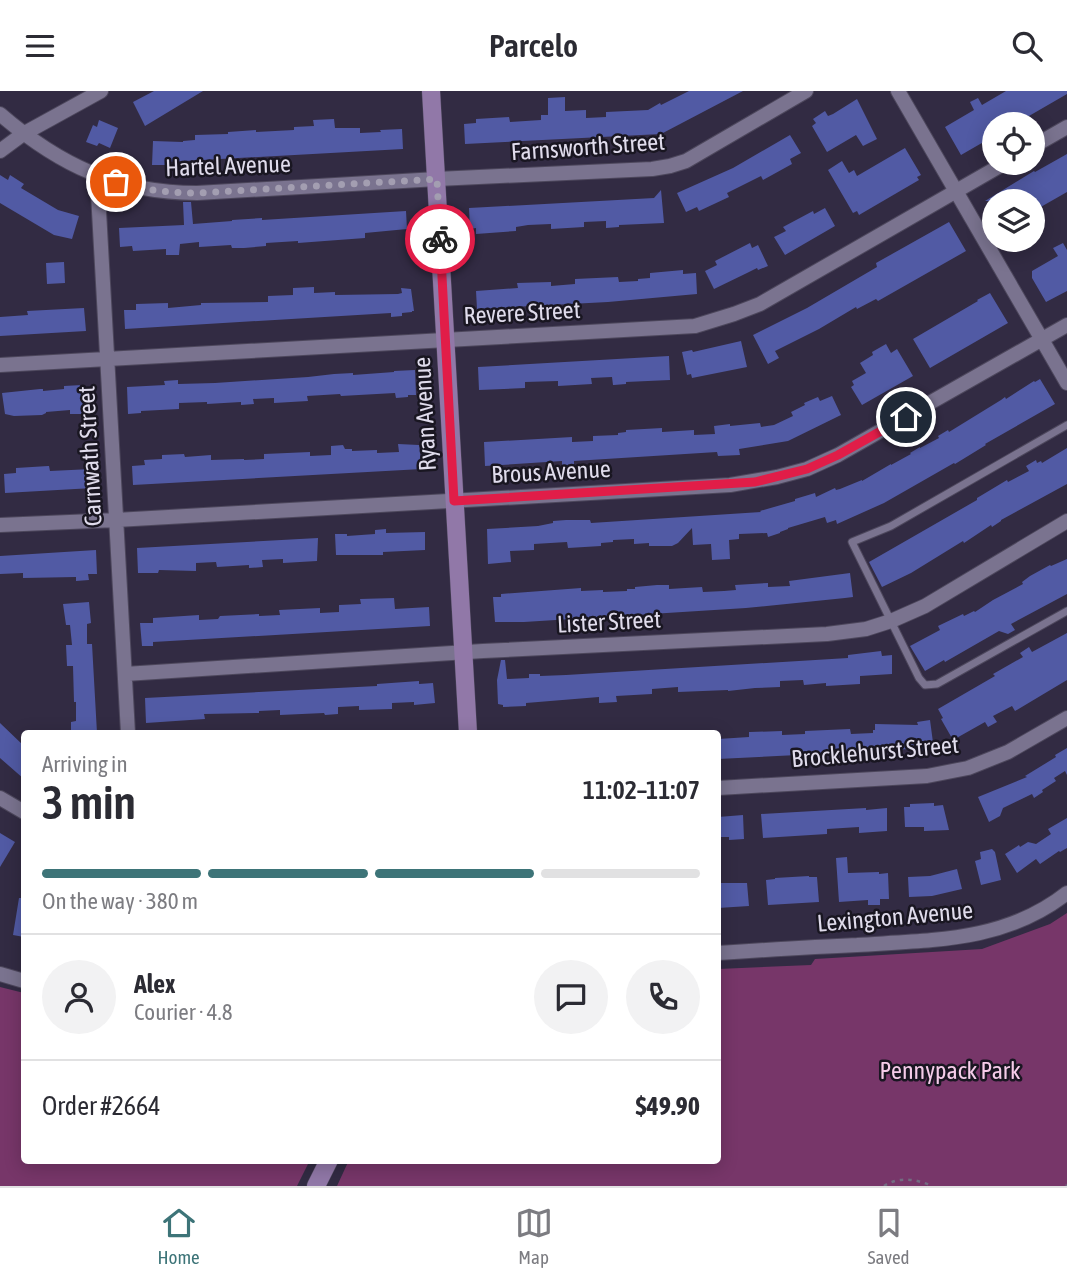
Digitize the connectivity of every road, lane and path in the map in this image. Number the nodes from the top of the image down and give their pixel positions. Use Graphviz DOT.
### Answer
graph roads {
  1 [pos="101,91"];
  2 [pos="431,91"];
  3 [pos="806,91"];
  4 [pos="898,91"];
  5 [pos="0,114"];
  6 [pos="1067,127"];
  7 [pos="23,134"];
  8 [pos="1045,140"];
  9 [pos="0,151"];
  10 [pos="97,175"];
  11 [pos="984,175"];
  12 [pos="437,179"];
  13 [pos="956,191"];
  14 [pos="1067,325"];
  15 [pos="445,339"];
  16 [pos="1042,340"];
  17 [pos="107,359"];
  18 [pos="0,365"];
  19 [pos="1067,383"];
  20 [pos="1067,425"];
  21 [pos="454,501"];
  22 [pos="116,520"];
  23 [pos="1067,521"];
  24 [pos="0,525"];
  25 [pos="1067,611"];
  26 [pos="891,621"];
  27 [pos="463,653"];
  28 [pos="125,674"];
  29 [pos="1067,718"];
  30 [pos="128,730"];
  31 [pos="468,730"];
  32 [pos="721,787"];
  33 [pos="0,798"];
  34 [pos="21,810"];
  35 [pos="1067,893"];
  36 [pos="721,953"];
  37 [pos="0,975"];
  38 [pos="21,980"];
  39 [pos="326,1164"];
  40 [pos="316,1186"];
  41 [pos="884,1186"];
  42 [pos="932,1186"];
  1 -- 7 [label="street"];
  2 -- 12 [label="street, Ryan Avenue"];
  3 -- 12 [label="street, Farnsworth Street"];
  4 -- 13 [label="street"];
  5 -- 7 [label="street, Hartel Avenue"];
  6 -- 8 [label="street"];
  7 -- 9 [label="street"];
  7 -- 10 [label="street, Hartel Avenue"];
  10 -- 12 [label="street, Hartel Avenue"];
  10 -- 17 [label="street, Carnwath Street"];
  11 -- 13 [label="street, Revere Street"];
  12 -- 15 [label="street, Ryan Avenue"];
  13 -- 15 [label="street, Revere Street"];
  13 -- 16 [label="street"];
  14 -- 16 [label="street, Brous Avenue"];
  15 -- 17 [label="street, Revere Street"];
  15 -- 21 [label="street, Ryan Avenue"];
  16 -- 19 [label="street"];
  16 -- 21 [label="street, Brous Avenue"];
  17 -- 18 [label="street, Revere Street"];
  17 -- 22 [label="street, Carnwath Street"];
  20 -- 26 [label="lane"];
  21 -- 22 [label="street, Brous Avenue"];
  21 -- 27 [label="street, Ryan Avenue"];
  22 -- 24 [label="street, Brous Avenue"];
  22 -- 28 [label="street, Carnwath Street"];
  23 -- 26 [label="street, Lister Street"];
  25 -- 26 [label="lane"];
  26 -- 27 [label="street, Lister Street"];
  27 -- 28 [label="street, Lister Street"];
  27 -- 31 [label="street, Ryan Avenue"];
  28 -- 30 [label="street, Carnwath Street"];
  29 -- 32 [label="street, Brocklehurst Street"];
  33 -- 34 [label="street"];
  35 -- 36 [label="street, Lexington Avenue"];
  37 -- 38 [label="street"];
  39 -- 40 [label="street"];
  41 -- 42 [label="path"];
}
